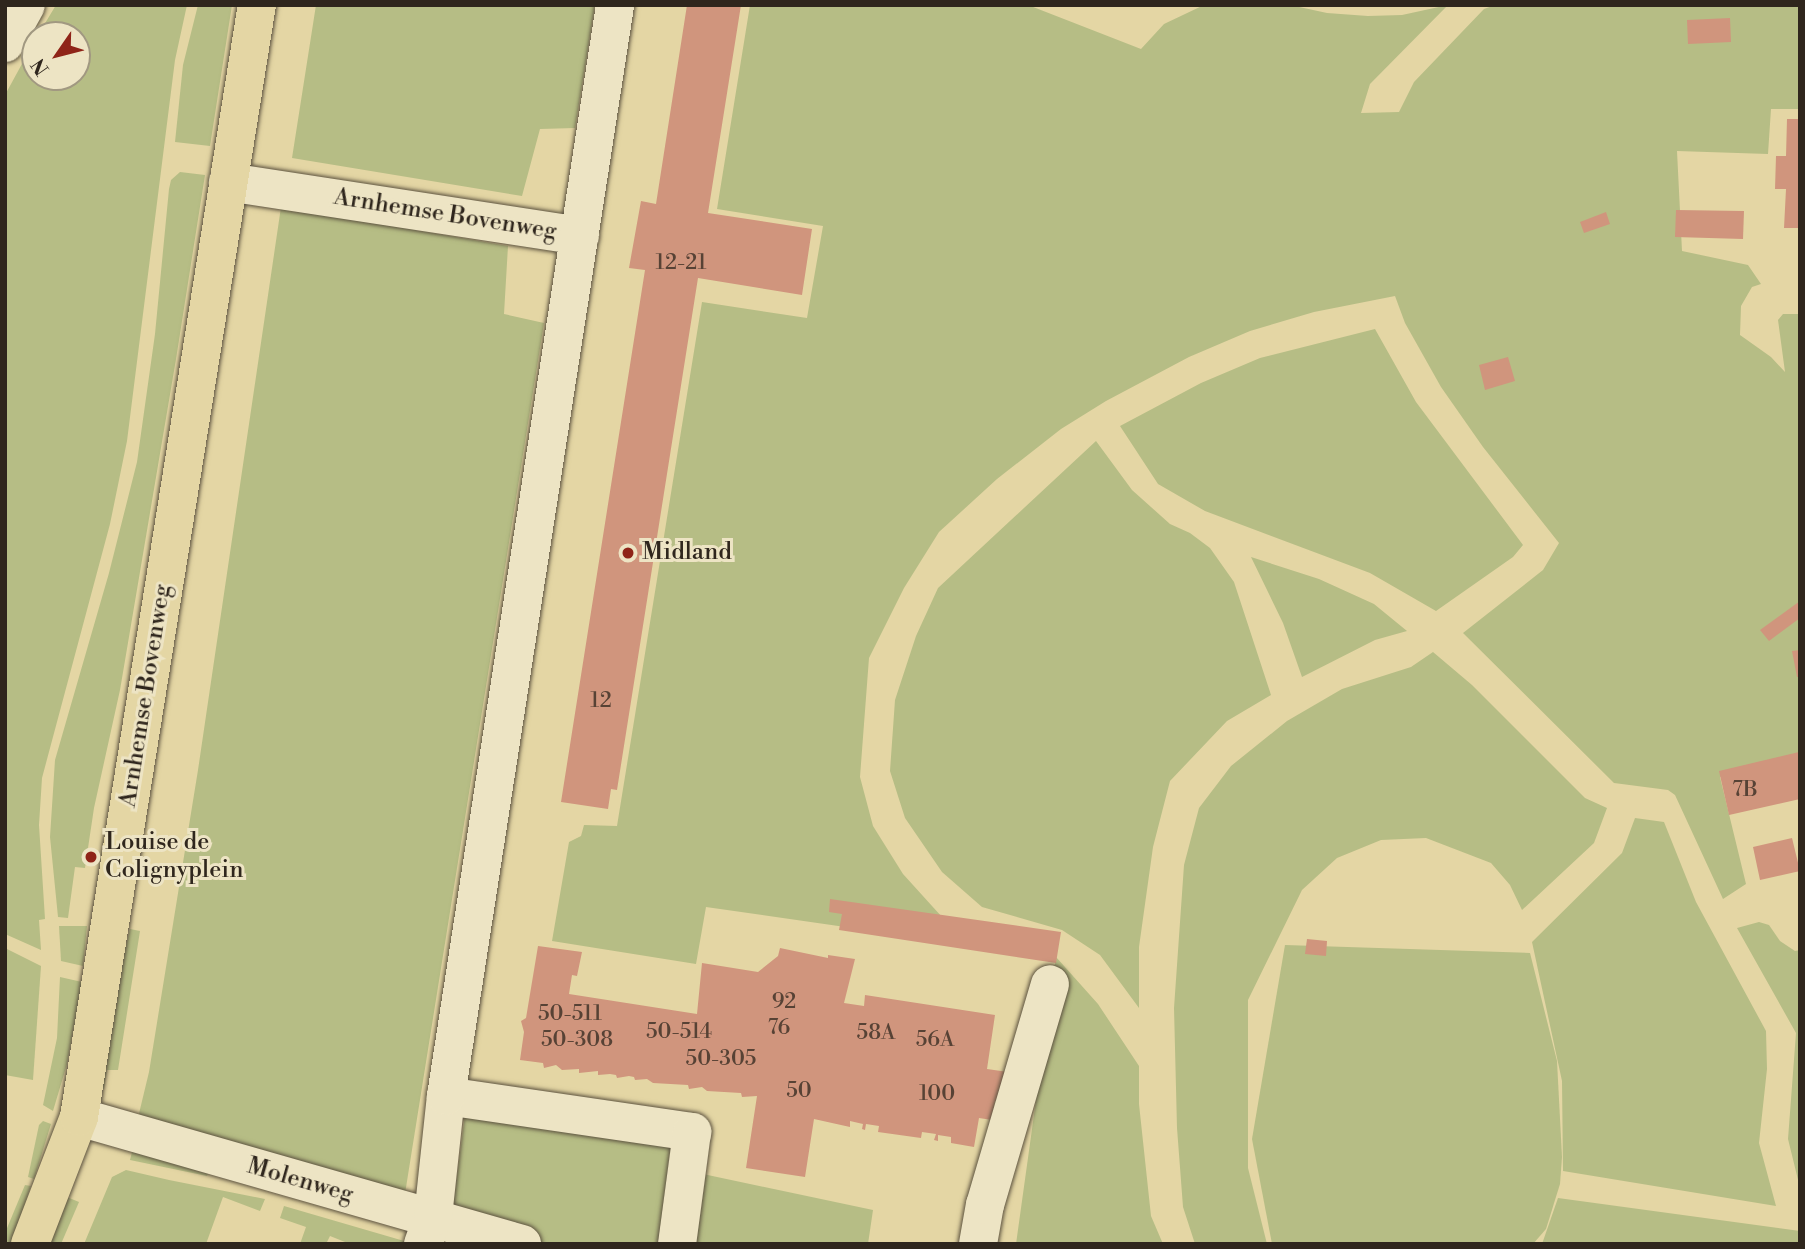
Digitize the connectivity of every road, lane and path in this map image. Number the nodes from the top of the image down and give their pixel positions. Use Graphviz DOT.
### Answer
graph roads {
  1 [pos="26,5"];
  2 [pos="257,5"];
  3 [pos="615,5"];
  4 [pos="5,43"];
  5 [pos="228,182"];
  6 [pos="580,236"];
  7 [pos="1049,984"];
  8 [pos="446,1096"];
  9 [pos="79,1117"];
  10 [pos="428,1231"];
  11 [pos="30,1244"];
  12 [pos="522,1244"];
  13 [pos="677,1244"];
  14 [pos="978,1244"];
  1 -- 4 [label="street"];
  2 -- 5 [label="main road, Arnhemse Bovenweg"];
  3 -- 6 [label="street, Arnhemse Bovenweg"];
  5 -- 6 [label="street, Arnhemse Bovenweg"];
  5 -- 9 [label="main road, Arnhemse Bovenweg"];
  6 -- 8 [label="street, Arnhemse Bovenweg"];
  7 -- 14 [label="street"];
  8 -- 10 [label="street, Arnhemse Bovenweg"];
  8 -- 13 [label="street"];
  9 -- 10 [label="street, Molenweg"];
  9 -- 11 [label="main road, Arnhemse Bovenweg"];
  10 -- 12 [label="street, Molenweg"];
}
